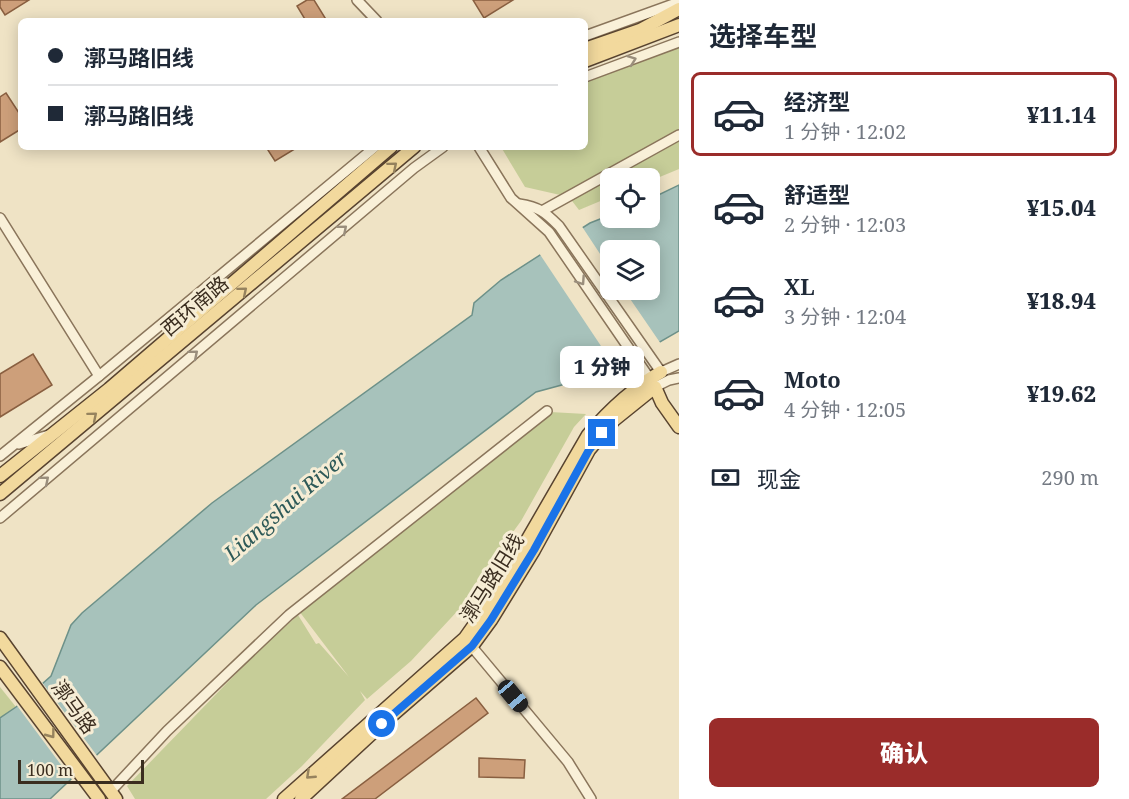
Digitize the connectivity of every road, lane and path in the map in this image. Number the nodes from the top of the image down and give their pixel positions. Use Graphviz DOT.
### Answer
graph roads {
  1 [pos="357,0"];
  2 [pos="679,2"];
  3 [pos="679,9"];
  4 [pos="679,15"];
  5 [pos="373,18"];
  6 [pos="679,25"];
  7 [pos="679,32"];
  8 [pos="643,34"];
  9 [pos="588,35"];
  10 [pos="588,36"];
  11 [pos="614,39"];
  12 [pos="679,42"];
  13 [pos="588,49"];
  14 [pos="588,60"];
  15 [pos="588,76"];
  16 [pos="679,135"];
  17 [pos="371,150"];
  18 [pos="387,150"];
  19 [pos="410,150"];
  20 [pos="439,150"];
  21 [pos="481,150"];
  22 [pos="518,204"];
  23 [pos="542,211"];
  24 [pos="0,218"];
  25 [pos="231,284"];
  26 [pos="193,299"];
  27 [pos="679,364"];
  28 [pos="661,372"];
  29 [pos="99,376"];
  30 [pos="649,378"];
  31 [pos="679,378"];
  32 [pos="548,411"];
  33 [pos="679,427"];
  34 [pos="54,433"];
  35 [pos="13,446"];
  36 [pos="0,456"];
  37 [pos="0,476"];
  38 [pos="0,494"];
  39 [pos="0,518"];
  40 [pos="0,639"];
  41 [pos="468,642"];
  42 [pos="0,667"];
  43 [pos="111,791"];
  44 [pos="99,798"];
  45 [pos="284,799"];
  46 [pos="300,799"];
  47 [pos="591,799"];
  1 -- 5 [label="street"];
  2 -- 9 [label="street"];
  3 -- 8 [label="main road"];
  4 -- 8 [label="main road"];
  6 -- 8 [label="main road"];
  7 -- 8 [label="main road"];
  8 -- 11 [label="main road"];
  8 -- 14 [label="main road"];
  10 -- 11 [label="street"];
  11 -- 13 [label="main road"];
  15 -- 12 [label="street, one-way"];
  16 -- 23 [label="street"];
  17 -- 26 [label="street"];
  18 -- 25 [label="main road, 西环南路"];
  38 -- 19 [label="main road, 西环南路, one-way"];
  39 -- 20 [label="street, one-way"];
  21 -- 22 [label="street"];
  22 -- 23 [label="street"];
  22 -- 30 [label="street, one-way"];
  23 -- 28 [label="street"];
  24 -- 29 [label="street"];
  25 -- 26 [label="street"];
  25 -- 34 [label="main road, 西环南路"];
  26 -- 29 [label="street"];
  27 -- 28 [label="street"];
  28 -- 30 [label="main road, 漷马路旧线"];
  29 -- 35 [label="street"];
  30 -- 31 [label="street"];
  30 -- 33 [label="main road"];
  30 -- 41 [label="main road, 漷马路旧线"];
  32 -- 43 [label="street"];
  34 -- 35 [label="street"];
  34 -- 37 [label="main road, 西环南路"];
  35 -- 36 [label="street"];
  40 -- 43 [label="main road, 漷马路"];
  41 -- 45 [label="main road, 漷马路旧线, one-way"];
  41 -- 46 [label="main road, 漷马路旧线"];
  41 -- 47 [label="street"];
  42 -- 44 [label="main road, 漷马路, one-way"];
}
